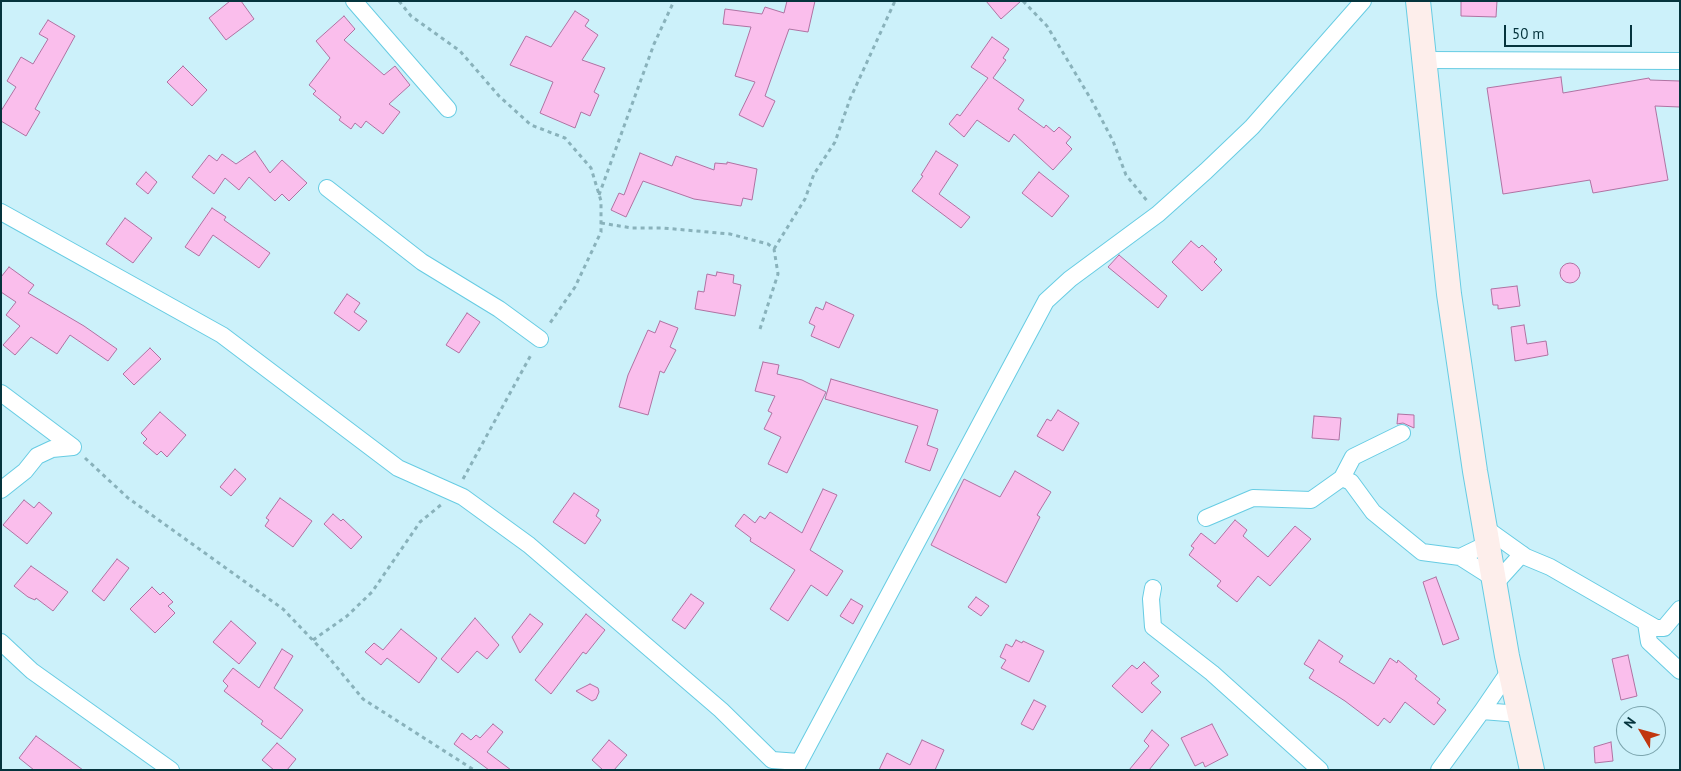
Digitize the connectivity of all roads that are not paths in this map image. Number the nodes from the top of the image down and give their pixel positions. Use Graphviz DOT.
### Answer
graph roads {
  1 [pos="354,1"];
  2 [pos="1363,1"];
  3 [pos="1418,1"];
  4 [pos="1424,60"];
  5 [pos="1680,60"];
  6 [pos="448,110"];
  7 [pos="328,188"];
  8 [pos="1,212"];
  9 [pos="540,339"];
  10 [pos="1,394"];
  11 [pos="1402,433"];
  12 [pos="1342,478"];
  13 [pos="1,490"];
  14 [pos="1206,518"];
  15 [pos="1486,536"];
  16 [pos="1522,554"];
  17 [pos="1460,557"];
  18 [pos="1494,581"];
  19 [pos="1153,588"];
  20 [pos="1680,609"];
  21 [pos="1646,622"];
  22 [pos="1664,628"];
  23 [pos="1,642"];
  24 [pos="1653,646"];
  25 [pos="1510,670"];
  26 [pos="1680,671"];
  27 [pos="1482,710"];
  28 [pos="1520,714"];
  29 [pos="797,766"];
  30 [pos="171,770"];
  31 [pos="1320,770"];
  32 [pos="1439,770"];
  33 [pos="1532,770"];
  1 -- 6 [label="street"];
  2 -- 29 [label="street"];
  3 -- 4 [label="street"];
  4 -- 5 [label="street"];
  4 -- 15 [label="street"];
  7 -- 9 [label="street"];
  8 -- 29 [label="street"];
  10 -- 13 [label="street"];
  11 -- 12 [label="street"];
  12 -- 14 [label="street"];
  12 -- 17 [label="street"];
  15 -- 16 [label="street"];
  15 -- 17 [label="street"];
  15 -- 18 [label="street"];
  16 -- 18 [label="street"];
  16 -- 21 [label="street"];
  17 -- 18 [label="street"];
  18 -- 25 [label="street"];
  19 -- 31 [label="street"];
  20 -- 22 [label="street"];
  21 -- 22 [label="street"];
  21 -- 24 [label="street"];
  22 -- 24 [label="street"];
  23 -- 30 [label="street"];
  24 -- 26 [label="street"];
  25 -- 27 [label="street"];
  25 -- 28 [label="street"];
  27 -- 28 [label="street"];
  27 -- 32 [label="street"];
  28 -- 33 [label="street"];
}
